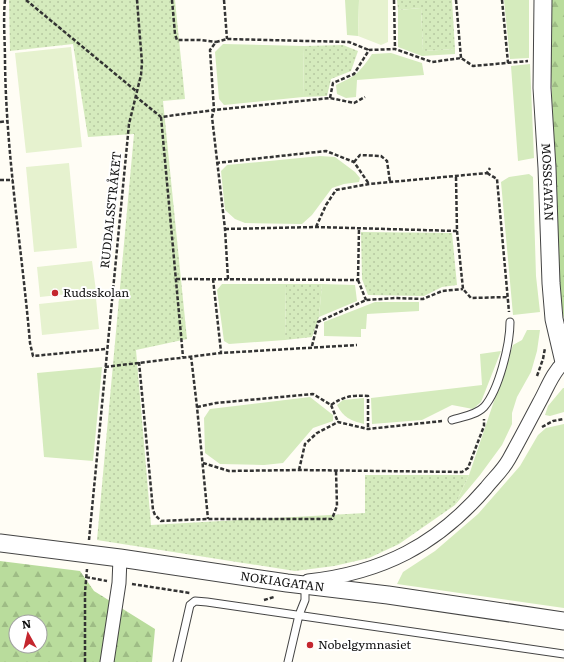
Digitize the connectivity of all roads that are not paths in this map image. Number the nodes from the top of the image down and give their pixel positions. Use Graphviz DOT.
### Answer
graph roads {
  1 [pos="543,0"];
  2 [pos="510,322"];
  3 [pos="564,362"];
  4 [pos="452,420"];
  5 [pos="0,543"];
  6 [pos="120,558"];
  7 [pos="287,583"];
  8 [pos="305,585"];
  9 [pos="300,615"];
  10 [pos="564,621"];
  11 [pos="564,654"];
  12 [pos="107,662"];
  13 [pos="177,662"];
  14 [pos="288,662"];
  1 -- 3 [label="street, MOSSGATAN"];
  2 -- 4 [label="lane"];
  3 -- 7 [label="street"];
  5 -- 6 [label="street, NOKIAGATAN"];
  6 -- 7 [label="street, NOKIAGATAN"];
  6 -- 12 [label="street"];
  7 -- 8 [label="street, NOKIAGATAN"];
  8 -- 9 [label="lane"];
  8 -- 10 [label="street, NOKIAGATAN"];
  9 -- 11 [label="lane"];
  9 -- 13 [label="lane"];
  9 -- 14 [label="lane"];
}
